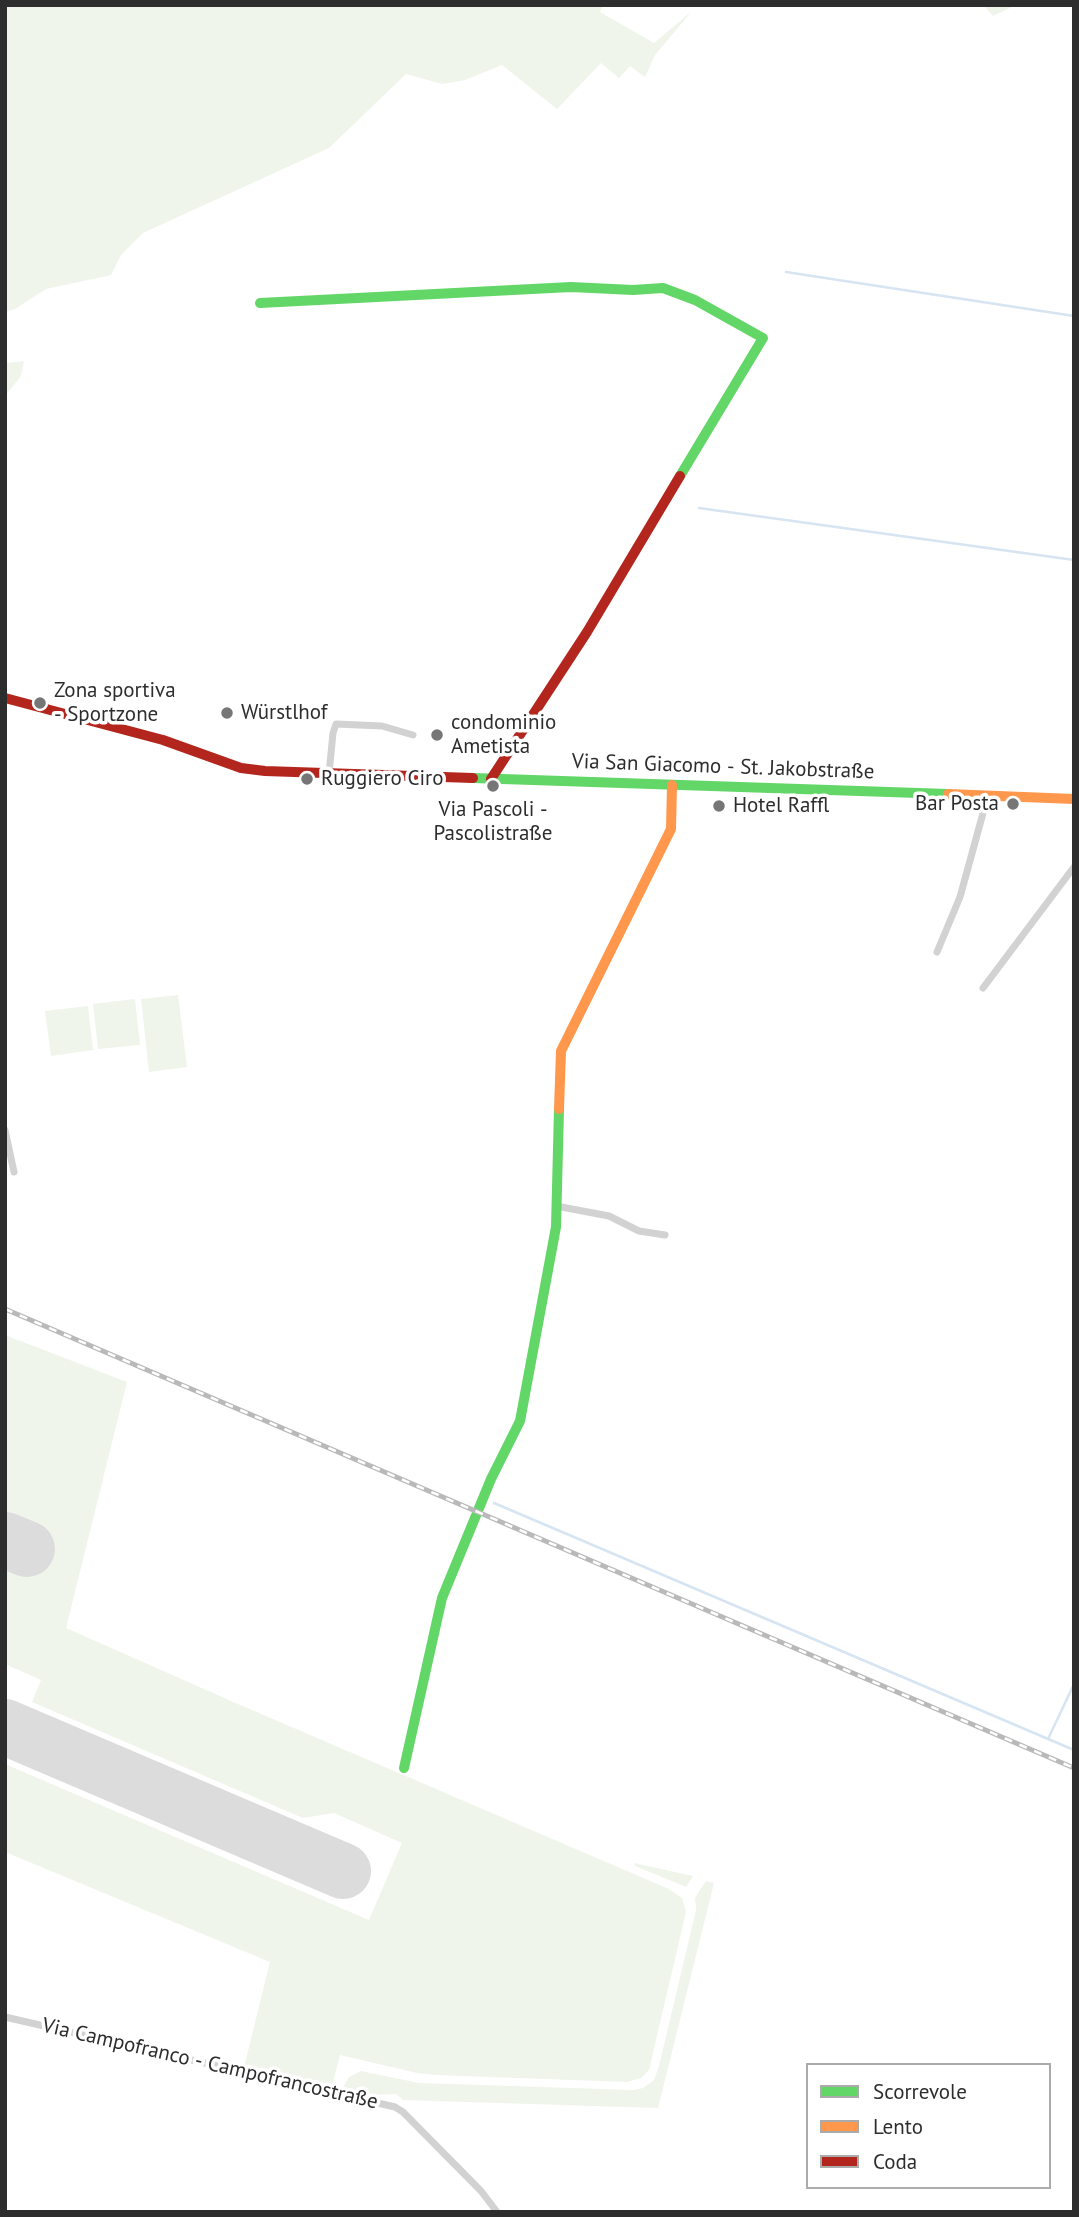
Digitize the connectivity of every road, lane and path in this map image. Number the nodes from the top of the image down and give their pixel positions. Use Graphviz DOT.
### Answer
graph roads {
  1 [pos="260,303"];
  2 [pos="5,698"];
  3 [pos="413,735"];
  4 [pos="329,774"];
  5 [pos="491,779"];
  6 [pos="672,785"];
  7 [pos="988,795"];
  8 [pos="1074,799"];
  9 [pos="1074,867"];
  10 [pos="937,952"];
  11 [pos="983,988"];
  12 [pos="5,1130"];
  13 [pos="14,1172"];
  14 [pos="556,1206"];
  15 [pos="665,1235"];
  16 [pos="404,1768"];
  17 [pos="5,2017"];
  18 [pos="497,2212"];
  1 -- 5 [label="street"];
  2 -- 4 [label="street, Via San Giacomo - St. Jakobstraße"];
  3 -- 4 [label="street"];
  4 -- 5 [label="street, Via San Giacomo - St. Jakobstraße"];
  5 -- 6 [label="street, Via San Giacomo - St. Jakobstraße"];
  6 -- 7 [label="street, Via San Giacomo - St. Jakobstraße"];
  6 -- 14 [label="street"];
  7 -- 8 [label="street, Via San Giacomo - St. Jakobstraße"];
  7 -- 10 [label="street"];
  9 -- 11 [label="street"];
  12 -- 13 [label="street"];
  14 -- 15 [label="street"];
  14 -- 16 [label="street"];
  17 -- 18 [label="street, Via Campofranco - Campofrancostraße"];
}
